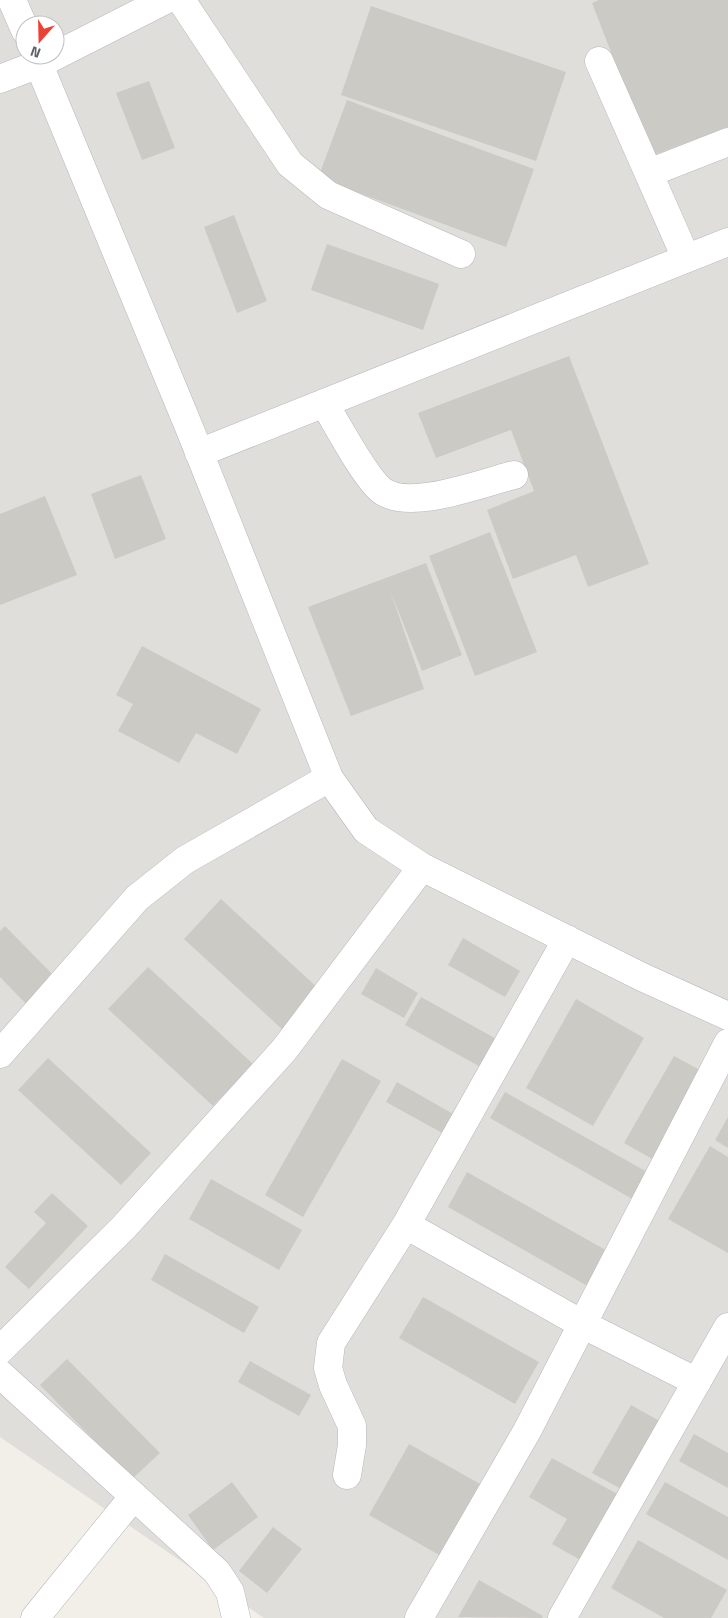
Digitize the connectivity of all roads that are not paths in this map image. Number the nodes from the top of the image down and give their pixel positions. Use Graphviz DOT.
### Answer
graph roads {
  1 [pos="12,0"];
  2 [pos="165,0"];
  3 [pos="181,0"];
  4 [pos="18,15"];
  5 [pos="65,47"];
  6 [pos="599,61"];
  7 [pos="27,65"];
  8 [pos="39,65"];
  9 [pos="0,79"];
  10 [pos="728,142"];
  11 [pos="649,173"];
  12 [pos="728,242"];
  13 [pos="461,254"];
  14 [pos="686,258"];
  15 [pos="324,403"];
  16 [pos="199,453"];
  17 [pos="514,475"];
  18 [pos="329,778"];
  19 [pos="422,867"];
  20 [pos="567,939"];
  21 [pos="728,1016"];
  22 [pos="728,1043"];
  23 [pos="0,1054"];
  24 [pos="406,1225"];
  25 [pos="582,1324"];
  26 [pos="728,1327"];
  27 [pos="0,1350"];
  28 [pos="0,1374"];
  29 [pos="697,1382"];
  30 [pos="347,1475"];
  31 [pos="134,1496"];
  32 [pos="238,1617"];
  33 [pos="35,1618"];
  34 [pos="419,1618"];
  35 [pos="562,1618"];
  1 -- 4 [label="street"];
  2 -- 5 [label="street"];
  3 -- 13 [label="street"];
  6 -- 11 [label="street"];
  7 -- 9 [label="street"];
  8 -- 16 [label="street"];
  10 -- 11 [label="street"];
  11 -- 14 [label="street"];
  12 -- 14 [label="street"];
  14 -- 15 [label="street"];
  15 -- 16 [label="street"];
  15 -- 17 [label="street"];
  16 -- 18 [label="street"];
  18 -- 19 [label="street"];
  18 -- 23 [label="street"];
  19 -- 20 [label="street"];
  19 -- 27 [label="street"];
  20 -- 21 [label="street"];
  20 -- 24 [label="street"];
  22 -- 25 [label="street"];
  24 -- 25 [label="street"];
  24 -- 30 [label="street"];
  25 -- 29 [label="street"];
  25 -- 34 [label="street"];
  26 -- 29 [label="street"];
  28 -- 31 [label="street"];
  29 -- 35 [label="street"];
  31 -- 32 [label="street"];
  31 -- 33 [label="street"];
}
